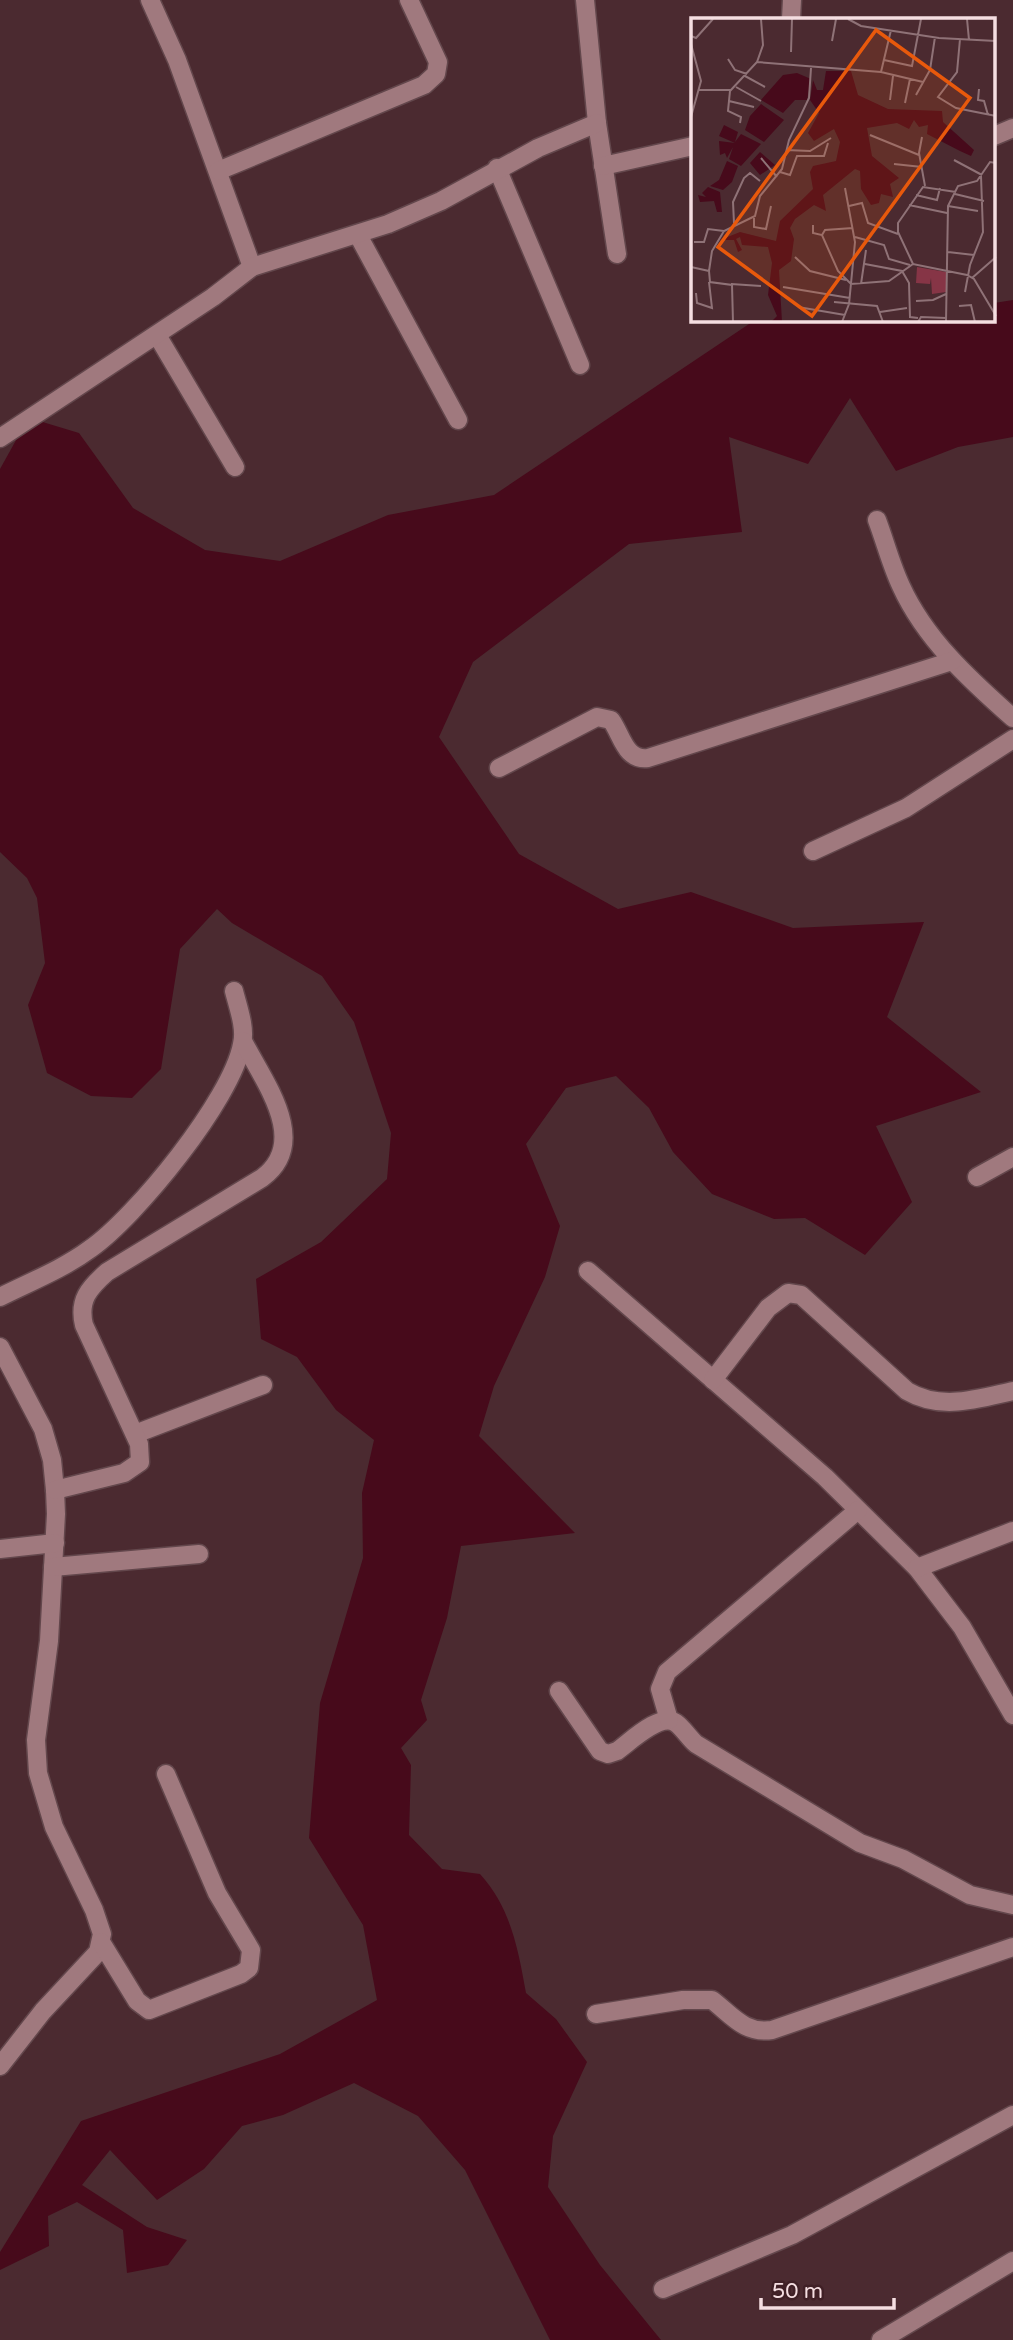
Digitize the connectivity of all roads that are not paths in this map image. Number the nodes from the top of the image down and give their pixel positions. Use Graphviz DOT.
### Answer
graph roads {
  1 [pos="150,0"];
  2 [pos="409,0"];
  3 [pos="585,0"];
  4 [pos="792,0"];
  5 [pos="791,18"];
  6 [pos="597,123"];
  7 [pos="1013,128"];
  8 [pos="996,134"];
  9 [pos="691,146"];
  10 [pos="603,166"];
  11 [pos="497,168"];
  12 [pos="218,172"];
  13 [pos="358,234"];
  14 [pos="617,254"];
  15 [pos="252,267"];
  16 [pos="158,335"];
  17 [pos="580,365"];
  18 [pos="458,419"];
  19 [pos="0,438"];
  20 [pos="235,467"];
  21 [pos="877,520"];
  22 [pos="952,661"];
  23 [pos="1013,718"];
  24 [pos="1013,739"];
  25 [pos="499,768"];
  26 [pos="813,851"];
  27 [pos="234,991"];
  28 [pos="243,1041"];
  29 [pos="1013,1157"];
  30 [pos="977,1177"];
  31 [pos="589,1270"];
  32 [pos="0,1297"];
  33 [pos="0,1347"];
  34 [pos="713,1380"];
  35 [pos="263,1385"];
  36 [pos="1013,1391"];
  37 [pos="135,1434"];
  38 [pos="55,1490"];
  39 [pos="858,1510"];
  40 [pos="1013,1531"];
  41 [pos="55,1542"];
  42 [pos="0,1549"];
  43 [pos="199,1554"];
  44 [pos="53,1567"];
  45 [pos="917,1568"];
  46 [pos="559,1692"];
  47 [pos="1013,1715"];
  48 [pos="669,1720"];
  49 [pos="166,1774"];
  50 [pos="1013,1905"];
  51 [pos="102,1942"];
  52 [pos="1013,1947"];
  53 [pos="596,2014"];
  54 [pos="0,2066"];
  55 [pos="1013,2115"];
  56 [pos="1013,2261"];
  57 [pos="663,2289"];
  58 [pos="881,2340"];
  1 -- 12 [label="street"];
  2 -- 12 [label="street"];
  3 -- 6 [label="street"];
  4 -- 5 [label="street"];
  6 -- 10 [label="street"];
  6 -- 11 [label="street"];
  7 -- 8 [label="street"];
  9 -- 10 [label="street"];
  10 -- 14 [label="street"];
  11 -- 13 [label="street"];
  11 -- 17 [label="street"];
  12 -- 15 [label="street"];
  13 -- 15 [label="street"];
  13 -- 18 [label="street"];
  15 -- 16 [label="street"];
  16 -- 19 [label="street"];
  16 -- 20 [label="street"];
  21 -- 22 [label="street"];
  22 -- 23 [label="street"];
  22 -- 25 [label="street"];
  24 -- 26 [label="street"];
  27 -- 28 [label="street"];
  28 -- 32 [label="street"];
  28 -- 37 [label="street"];
  29 -- 30 [label="street"];
  31 -- 34 [label="street"];
  33 -- 38 [label="street"];
  34 -- 36 [label="street"];
  34 -- 39 [label="street"];
  35 -- 37 [label="street"];
  37 -- 38 [label="street"];
  38 -- 41 [label="street"];
  39 -- 45 [label="street"];
  39 -- 48 [label="street"];
  40 -- 45 [label="street"];
  41 -- 42 [label="street"];
  41 -- 44 [label="street"];
  43 -- 44 [label="street"];
  44 -- 51 [label="street"];
  45 -- 47 [label="street"];
  46 -- 48 [label="street"];
  48 -- 50 [label="street"];
  49 -- 51 [label="street"];
  51 -- 54 [label="street"];
  52 -- 53 [label="street"];
  55 -- 57 [label="street"];
  56 -- 58 [label="street"];
}
